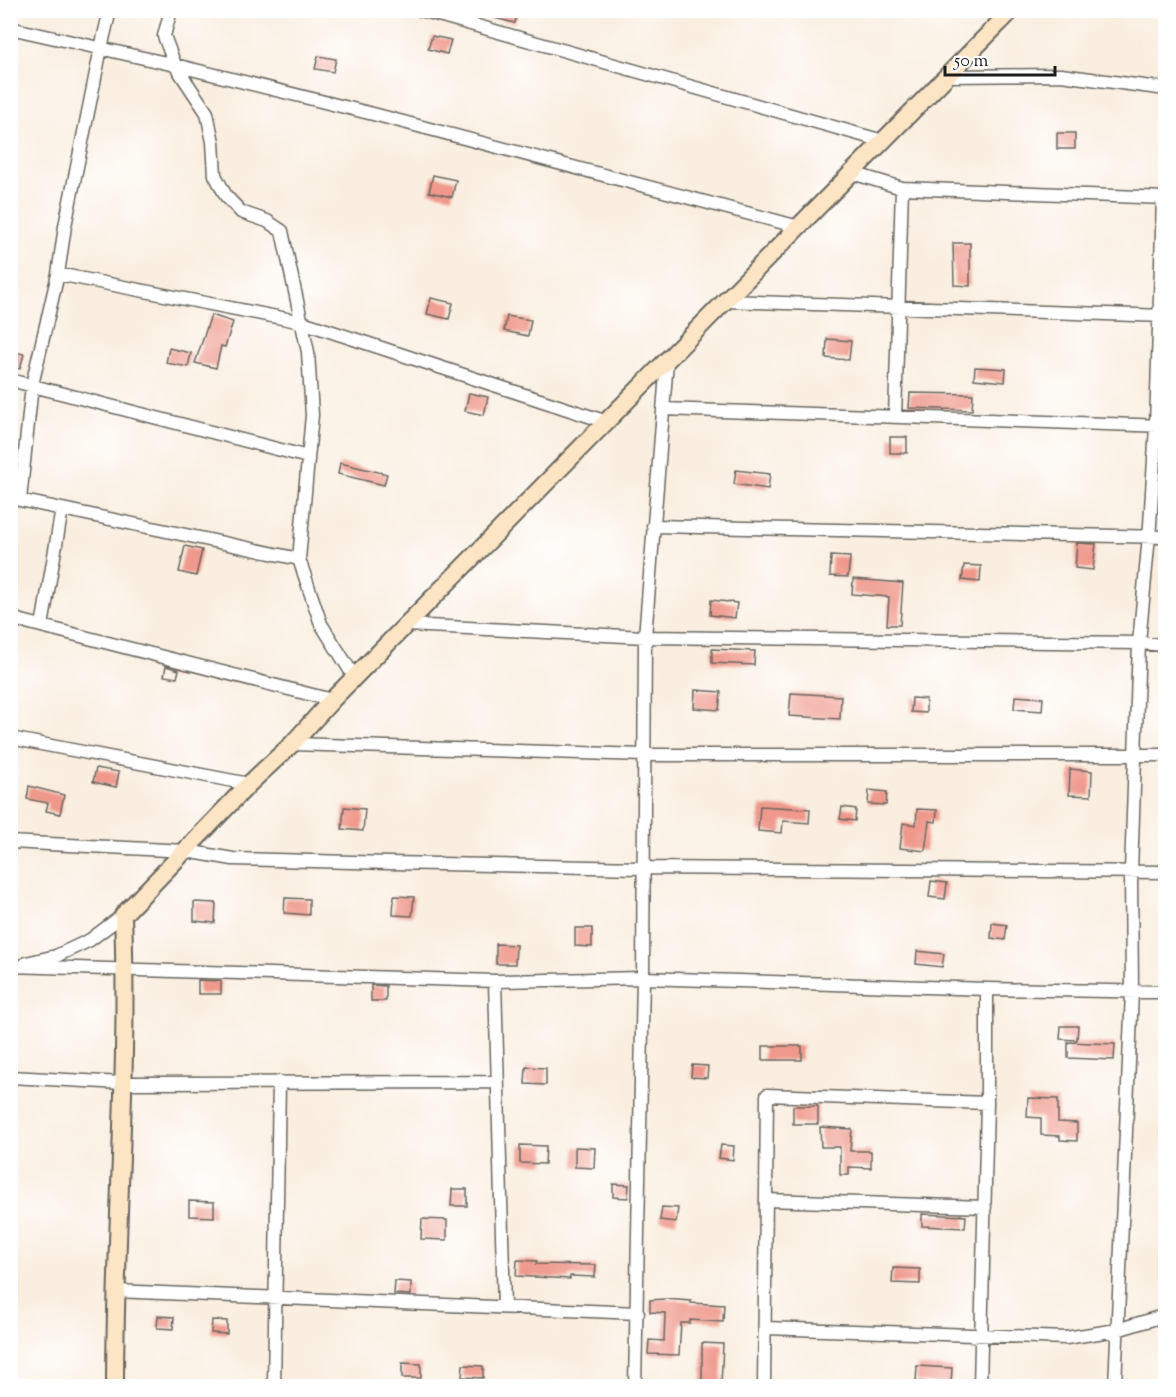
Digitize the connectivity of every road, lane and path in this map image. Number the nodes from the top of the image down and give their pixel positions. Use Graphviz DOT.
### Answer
graph roads {
  1 [pos="110,10"];
  2 [pos="171,10"];
  3 [pos="421,10"];
  4 [pos="1012,10"];
  5 [pos="10,28"];
  6 [pos="101,48"];
  7 [pos="175,65"];
  8 [pos="947,76"];
  9 [pos="1166,89"];
  10 [pos="883,141"];
  11 [pos="852,173"];
  12 [pos="902,188"];
  13 [pos="1164,198"];
  14 [pos="799,227"];
  15 [pos="58,274"];
  16 [pos="726,302"];
  17 [pos="899,308"];
  18 [pos="1162,316"];
  19 [pos="302,322"];
  20 [pos="667,361"];
  21 [pos="10,380"];
  22 [pos="32,385"];
  23 [pos="663,409"];
  24 [pos="896,417"];
  25 [pos="607,422"];
  26 [pos="1161,426"];
  27 [pos="308,457"];
  28 [pos="15,499"];
  29 [pos="62,509"];
  30 [pos="653,526"];
  31 [pos="1149,536"];
  32 [pos="1166,537"];
  33 [pos="299,559"];
  34 [pos="10,618"];
  35 [pos="408,625"];
  36 [pos="42,626"];
  37 [pos="645,638"];
  38 [pos="1139,643"];
  39 [pos="1166,645"];
  40 [pos="355,678"];
  41 [pos="332,700"];
  42 [pos="10,738"];
  43 [pos="292,744"];
  44 [pos="644,755"];
  45 [pos="1135,755"];
  46 [pos="1166,755"];
  47 [pos="249,784"];
  48 [pos="10,842"];
  49 [pos="186,851"];
  50 [pos="642,868"];
  51 [pos="1131,872"];
  52 [pos="1166,872"];
  53 [pos="123,915"];
  54 [pos="11,966"];
  55 [pos="125,970"];
  56 [pos="643,978"];
  57 [pos="495,981"];
  58 [pos="987,989"];
  59 [pos="1132,992"];
  60 [pos="1166,992"];
  61 [pos="10,1077"];
  62 [pos="279,1082"];
  63 [pos="497,1082"];
  64 [pos="123,1083"];
  65 [pos="987,1103"];
  66 [pos="766,1200"];
  67 [pos="985,1207"];
  68 [pos="115,1291"];
  69 [pos="275,1297"];
  70 [pos="504,1307"];
  71 [pos="638,1313"];
  72 [pos="1166,1315"];
  73 [pos="765,1328"];
  74 [pos="1118,1330"];
  75 [pos="981,1336"];
  76 [pos="115,1386"];
  77 [pos="274,1386"];
  78 [pos="636,1386"];
  79 [pos="764,1386"];
  80 [pos="980,1386"];
  81 [pos="1115,1386"];
  1 -- 6 [label="street"];
  2 -- 7 [label="street"];
  3 -- 10 [label="street"];
  4 -- 8 [label="street"];
  5 -- 6 [label="street"];
  6 -- 7 [label="street"];
  6 -- 15 [label="street"];
  7 -- 14 [label="street"];
  7 -- 19 [label="street"];
  8 -- 9 [label="street"];
  8 -- 10 [label="street"];
  10 -- 11 [label="street"];
  11 -- 12 [label="street"];
  11 -- 14 [label="street"];
  12 -- 13 [label="street"];
  12 -- 17 [label="street"];
  13 -- 18 [label="street"];
  14 -- 16 [label="street"];
  15 -- 19 [label="street"];
  15 -- 22 [label="street"];
  16 -- 17 [label="street"];
  16 -- 20 [label="street"];
  17 -- 18 [label="street"];
  17 -- 24 [label="street"];
  18 -- 26 [label="street"];
  19 -- 25 [label="street"];
  19 -- 27 [label="street"];
  20 -- 23 [label="street"];
  20 -- 25 [label="street"];
  21 -- 22 [label="street"];
  22 -- 27 [label="street"];
  22 -- 28 [label="street"];
  23 -- 24 [label="street"];
  23 -- 30 [label="street"];
  24 -- 26 [label="street"];
  25 -- 35 [label="street"];
  26 -- 31 [label="street"];
  27 -- 33 [label="street"];
  28 -- 29 [label="street"];
  29 -- 33 [label="street"];
  29 -- 36 [label="street"];
  30 -- 31 [label="street"];
  30 -- 37 [label="street"];
  31 -- 32 [label="street"];
  31 -- 38 [label="street"];
  33 -- 40 [label="street"];
  34 -- 36 [label="street"];
  35 -- 37 [label="street"];
  35 -- 40 [label="street"];
  36 -- 41 [label="street"];
  37 -- 38 [label="street"];
  37 -- 44 [label="street"];
  38 -- 39 [label="street"];
  38 -- 45 [label="street"];
  40 -- 41 [label="street"];
  41 -- 43 [label="street"];
  42 -- 47 [label="street"];
  43 -- 44 [label="street"];
  43 -- 47 [label="street"];
  44 -- 45 [label="street"];
  44 -- 50 [label="street"];
  45 -- 46 [label="street"];
  45 -- 51 [label="street"];
  47 -- 49 [label="street"];
  48 -- 49 [label="street"];
  49 -- 50 [label="street"];
  49 -- 53 [label="street"];
  50 -- 51 [label="street"];
  50 -- 56 [label="street"];
  51 -- 52 [label="street"];
  51 -- 59 [label="street"];
  53 -- 54 [label="street"];
  53 -- 55 [label="street"];
  54 -- 55 [label="street"];
  55 -- 57 [label="street"];
  55 -- 64 [label="street"];
  56 -- 57 [label="street"];
  56 -- 58 [label="street"];
  56 -- 71 [label="street"];
  57 -- 63 [label="street"];
  58 -- 59 [label="street"];
  58 -- 65 [label="street"];
  59 -- 60 [label="street"];
  59 -- 74 [label="street"];
  61 -- 64 [label="street"];
  62 -- 63 [label="street"];
  62 -- 64 [label="street"];
  62 -- 69 [label="street"];
  63 -- 70 [label="street"];
  64 -- 68 [label="street"];
  65 -- 66 [label="street"];
  65 -- 67 [label="street"];
  66 -- 67 [label="street"];
  66 -- 73 [label="street"];
  67 -- 75 [label="street"];
  68 -- 69 [label="street"];
  68 -- 76 [label="street"];
  69 -- 70 [label="street"];
  69 -- 77 [label="street"];
  70 -- 71 [label="street"];
  71 -- 78 [label="street"];
  72 -- 74 [label="street"];
  73 -- 75 [label="street"];
  73 -- 79 [label="street"];
  74 -- 75 [label="street"];
  74 -- 81 [label="street"];
  75 -- 80 [label="street"];
}
